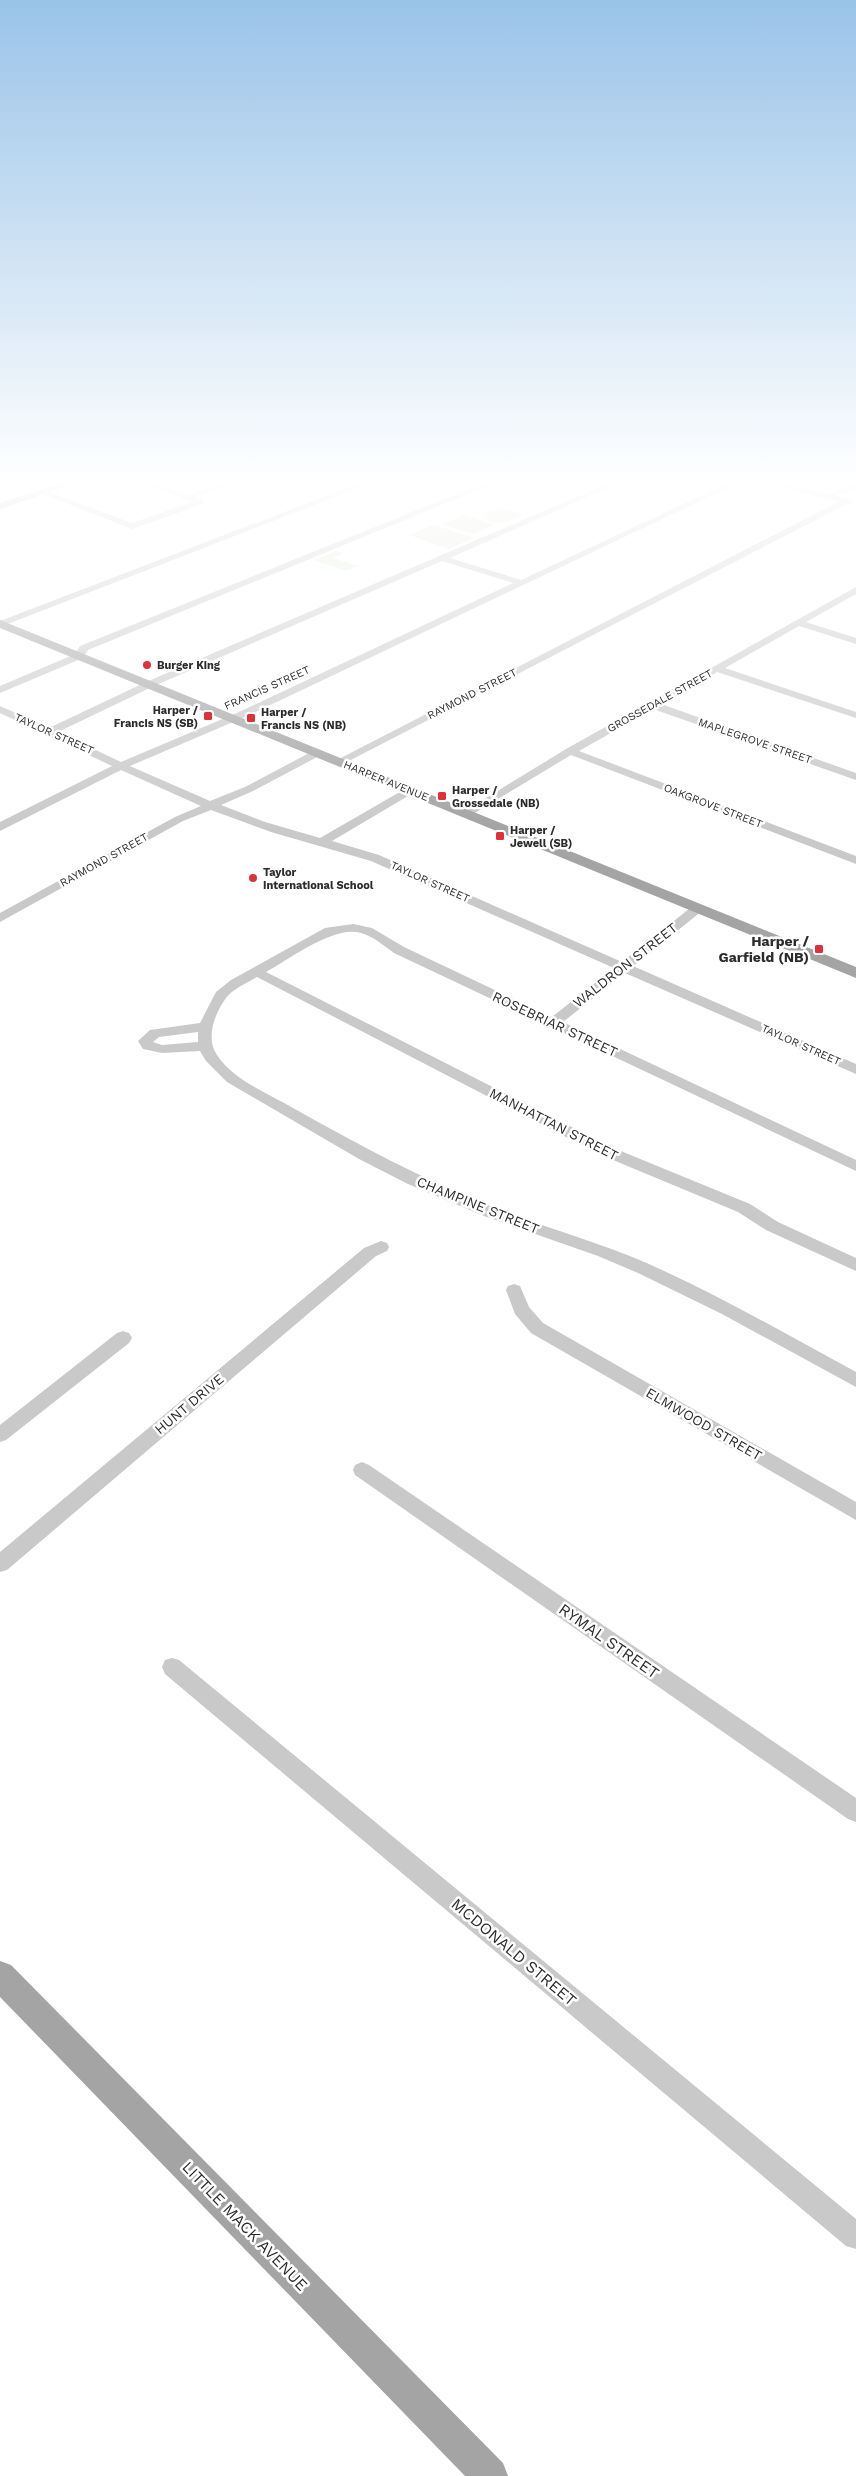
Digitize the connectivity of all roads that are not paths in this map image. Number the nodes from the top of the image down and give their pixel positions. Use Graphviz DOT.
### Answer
graph roads {
  1 [pos="66,599"];
  2 [pos="206,599"];
  3 [pos="347,599"];
  4 [pos="488,599"];
  5 [pos="657,599"];
  6 [pos="841,599"];
  7 [pos="798,623"];
  8 [pos="0,624"];
  9 [pos="856,641"];
  10 [pos="79,656"];
  11 [pos="717,669"];
  12 [pos="150,684"];
  13 [pos="0,690"];
  14 [pos="653,706"];
  15 [pos="0,709"];
  16 [pos="856,715"];
  17 [pos="232,718"];
  18 [pos="50,732"];
  19 [pos="570,752"];
  20 [pos="317,753"];
  21 [pos="339,762"];
  22 [pos="123,765"];
  23 [pos="856,777"];
  24 [pos="409,791"];
  25 [pos="210,805"];
  26 [pos="466,814"];
  27 [pos="0,827"];
  28 [pos="324,841"];
  29 [pos="856,860"];
  30 [pos="698,908"];
  31 [pos="0,918"];
  32 [pos="623,966"];
  33 [pos="257,972"];
  34 [pos="856,973"];
  35 [pos="553,1023"];
  36 [pos="205,1027"];
  37 [pos="205,1046"];
  38 [pos="856,1069"];
  39 [pos="856,1166"];
  40 [pos="381,1247"];
  41 [pos="856,1265"];
  42 [pos="514,1290"];
  43 [pos="122,1338"];
  44 [pos="856,1380"];
  45 [pos="0,1434"];
  46 [pos="362,1470"];
  47 [pos="856,1512"];
  48 [pos="0,1564"];
  49 [pos="172,1667"];
  50 [pos="856,1812"];
  51 [pos="0,1976"];
  52 [pos="856,2236"];
  53 [pos="490,2476"];
  1 -- 8 [label="street"];
  2 -- 10 [label="street"];
  3 -- 12 [label="street"];
  4 -- 17 [label="street, FRANCIS STREET"];
  5 -- 21 [label="street, RAYMOND STREET"];
  6 -- 7 [label="street, GROSSEDALE STREET"];
  7 -- 9 [label="street"];
  7 -- 11 [label="street, GROSSEDALE STREET"];
  8 -- 10 [label="main road, HARPER AVENUE"];
  10 -- 12 [label="main road, HARPER AVENUE"];
  10 -- 13 [label="street"];
  11 -- 14 [label="street, GROSSEDALE STREET"];
  11 -- 16 [label="street"];
  12 -- 17 [label="main road, HARPER AVENUE"];
  12 -- 18 [label="street"];
  14 -- 19 [label="street, GROSSEDALE STREET"];
  14 -- 23 [label="street, MAPLEGROVE STREET"];
  15 -- 18 [label="street, TAYLOR STREET"];
  17 -- 20 [label="main road, HARPER AVENUE"];
  17 -- 22 [label="street, FRANCIS STREET"];
  18 -- 22 [label="street, TAYLOR STREET"];
  19 -- 26 [label="street, GROSSEDALE STREET"];
  19 -- 29 [label="street, OAKGROVE STREET"];
  20 -- 21 [label="main road, HARPER AVENUE"];
  20 -- 25 [label="street, RAYMOND STREET"];
  21 -- 24 [label="main road, HARPER AVENUE"];
  22 -- 25 [label="street, TAYLOR STREET"];
  22 -- 27 [label="street, FRANCIS STREET"];
  24 -- 26 [label="main road, HARPER AVENUE"];
  24 -- 28 [label="street"];
  25 -- 28 [label="street, TAYLOR STREET"];
  25 -- 31 [label="street, RAYMOND STREET"];
  26 -- 30 [label="main road, HARPER AVENUE"];
  28 -- 32 [label="street, TAYLOR STREET"];
  30 -- 32 [label="street, WALDRON STREET"];
  30 -- 34 [label="main road, HARPER AVENUE"];
  32 -- 35 [label="street, WALDRON STREET"];
  32 -- 38 [label="street, TAYLOR STREET"];
  33 -- 35 [label="street, ROSEBRIAR STREET"];
  33 -- 36 [label="street"];
  33 -- 41 [label="street, MANHATTAN STREET"];
  35 -- 39 [label="street, ROSEBRIAR STREET"];
  36 -- 37 [label="street"];
  36 -- 37 [label="street"];
  37 -- 44 [label="street, CHAMPINE STREET"];
  40 -- 48 [label="street, HUNT DRIVE"];
  42 -- 47 [label="street, ELMWOOD STREET"];
  43 -- 45 [label="street"];
  46 -- 50 [label="street, RYMAL STREET"];
  49 -- 52 [label="street, MCDONALD STREET"];
  51 -- 53 [label="main road, LITTLE MACK AVENUE"];
}
